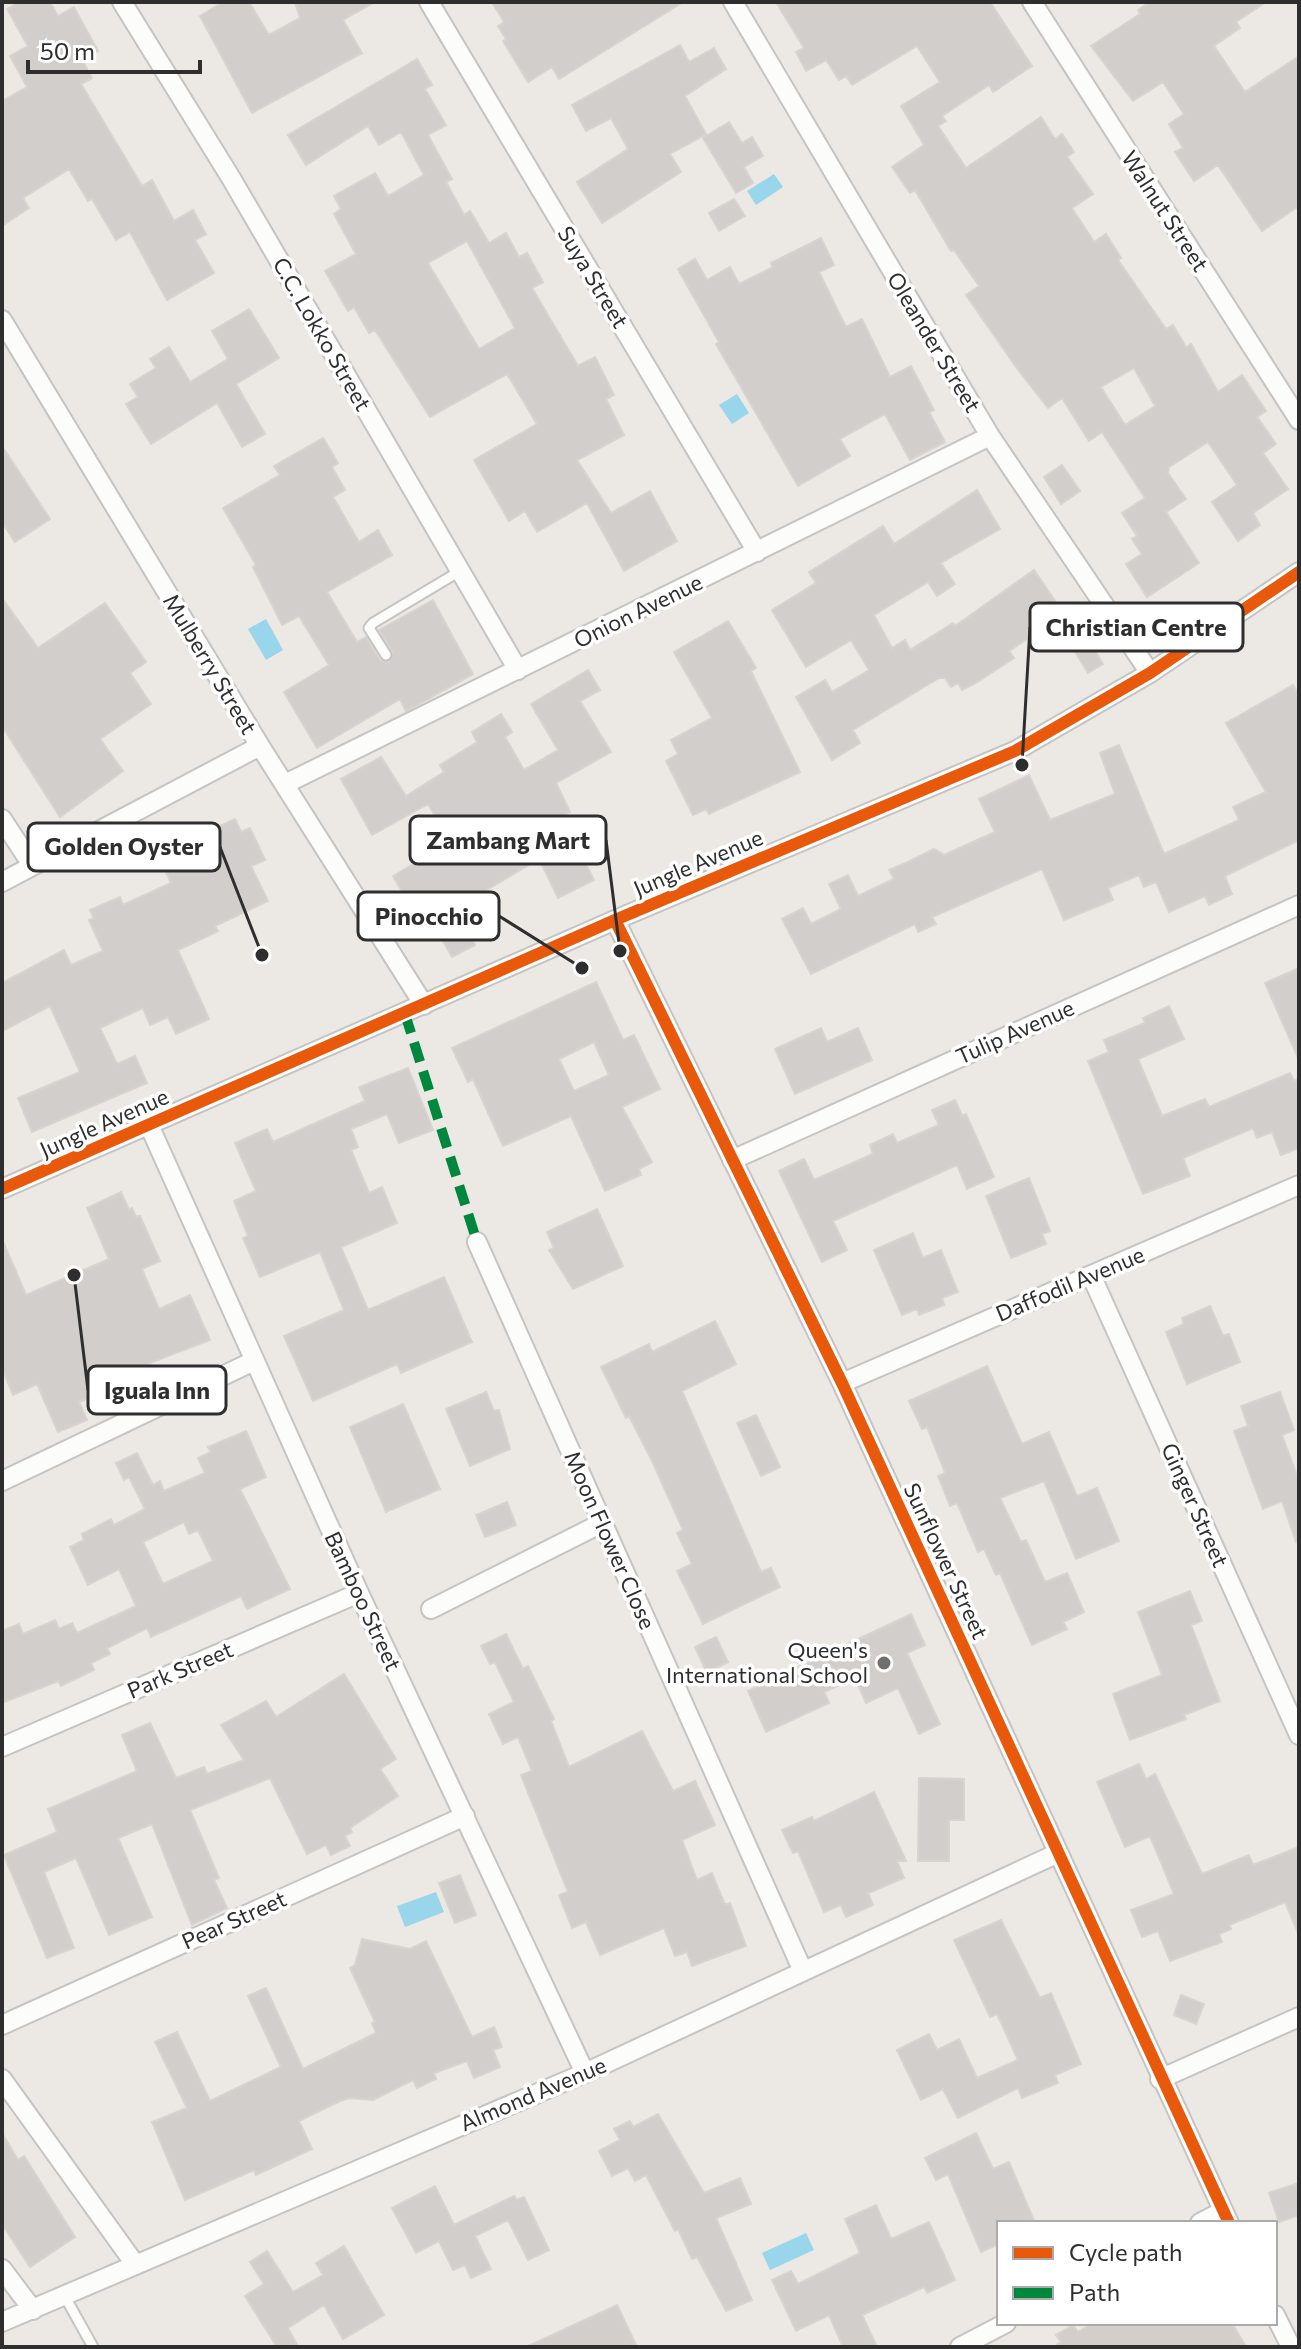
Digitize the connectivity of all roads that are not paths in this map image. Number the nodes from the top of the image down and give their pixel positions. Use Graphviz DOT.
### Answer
graph roads {
  1 [pos="122,2"];
  2 [pos="429,2"];
  3 [pos="733,2"];
  4 [pos="1032,2"];
  5 [pos="2,320"];
  6 [pos="1299,420"];
  7 [pos="990,436"];
  8 [pos="757,552"];
  9 [pos="460,571"];
  10 [pos="1299,572"];
  11 [pos="386,655"];
  12 [pos="518,670"];
  13 [pos="1150,673"];
  14 [pos="260,746"];
  15 [pos="285,784"];
  16 [pos="2,819"];
  17 [pos="32,865"];
  18 [pos="2,882"];
  19 [pos="1299,905"];
  20 [pos="615,920"];
  21 [pos="424,1005"];
  22 [pos="149,1125"];
  23 [pos="732,1160"];
  24 [pos="1299,1185"];
  25 [pos="2,1189"];
  26 [pos="477,1242"];
  27 [pos="1091,1275"];
  28 [pos="254,1361"];
  29 [pos="842,1383"];
  30 [pos="2,1481"];
  31 [pos="602,1523"];
  32 [pos="359,1593"];
  33 [pos="431,1609"];
  34 [pos="1299,1735"];
  35 [pos="2,1747"];
  36 [pos="465,1816"];
  37 [pos="1058,1853"];
  38 [pos="802,1969"];
  39 [pos="1299,2017"];
  40 [pos="2,2025"];
  41 [pos="585,2073"];
  42 [pos="2,2079"];
  43 [pos="1160,2079"];
  44 [pos="1226,2217"];
  45 [pos="135,2264"];
  46 [pos="2,2269"];
  47 [pos="64,2295"];
  48 [pos="33,2310"];
  49 [pos="1277,2320"];
  50 [pos="2,2322"];
  51 [pos="1002,2325"];
  52 [pos="1288,2346"];
  53 [pos="93,2347"];
  54 [pos="960,2347"];
  1 -- 9 [label="street, C.C. Lokko Street"];
  2 -- 8 [label="street, Suya Street"];
  3 -- 7 [label="street, Oleander Street"];
  4 -- 6 [label="street, Walnut Street"];
  5 -- 14 [label="street, Mulberry Street"];
  7 -- 8 [label="street, Onion Avenue"];
  7 -- 13 [label="street, Oleander Street"];
  8 -- 12 [label="street, Onion Avenue"];
  9 -- 11 [label="lane"];
  9 -- 12 [label="street, C.C. Lokko Street"];
  10 -- 13 [label="street, Jungle Avenue"];
  12 -- 15 [label="street, Onion Avenue"];
  13 -- 20 [label="street, Jungle Avenue"];
  14 -- 15 [label="street, Mulberry Street"];
  14 -- 17 [label="street"];
  15 -- 21 [label="street, Mulberry Street"];
  16 -- 17 [label="street"];
  17 -- 18 [label="street"];
  19 -- 23 [label="street, Tulip Avenue"];
  20 -- 21 [label="street, Jungle Avenue"];
  20 -- 23 [label="street, Sunflower Street"];
  21 -- 22 [label="street, Jungle Avenue"];
  22 -- 25 [label="street, Jungle Avenue"];
  22 -- 28 [label="street, Bamboo Street"];
  23 -- 29 [label="street, Sunflower Street"];
  24 -- 27 [label="street, Daffodil Avenue"];
  26 -- 31 [label="street, Moon Flower Close"];
  27 -- 29 [label="street, Daffodil Avenue"];
  27 -- 34 [label="street, Ginger Street"];
  28 -- 30 [label="street"];
  28 -- 32 [label="street, Bamboo Street"];
  29 -- 37 [label="street, Sunflower Street"];
  31 -- 33 [label="street"];
  31 -- 38 [label="street, Moon Flower Close"];
  32 -- 35 [label="street, Park Street"];
  32 -- 36 [label="street, Bamboo Street"];
  36 -- 40 [label="street, Pear Street"];
  36 -- 41 [label="street, Bamboo Street"];
  37 -- 38 [label="street, Almond Avenue"];
  37 -- 43 [label="street, Sunflower Street"];
  38 -- 41 [label="street, Almond Avenue"];
  39 -- 43 [label="street"];
  41 -- 45 [label="street, Almond Avenue"];
  42 -- 45 [label="street"];
  43 -- 44 [label="street, Sunflower Street"];
  45 -- 47 [label="street, Almond Avenue"];
  46 -- 48 [label="street"];
  47 -- 48 [label="street, Almond Avenue"];
  47 -- 53 [label="lane"];
  48 -- 50 [label="street, Almond Avenue"];
  49 -- 52 [label="street"];
  51 -- 54 [label="street"];
}
